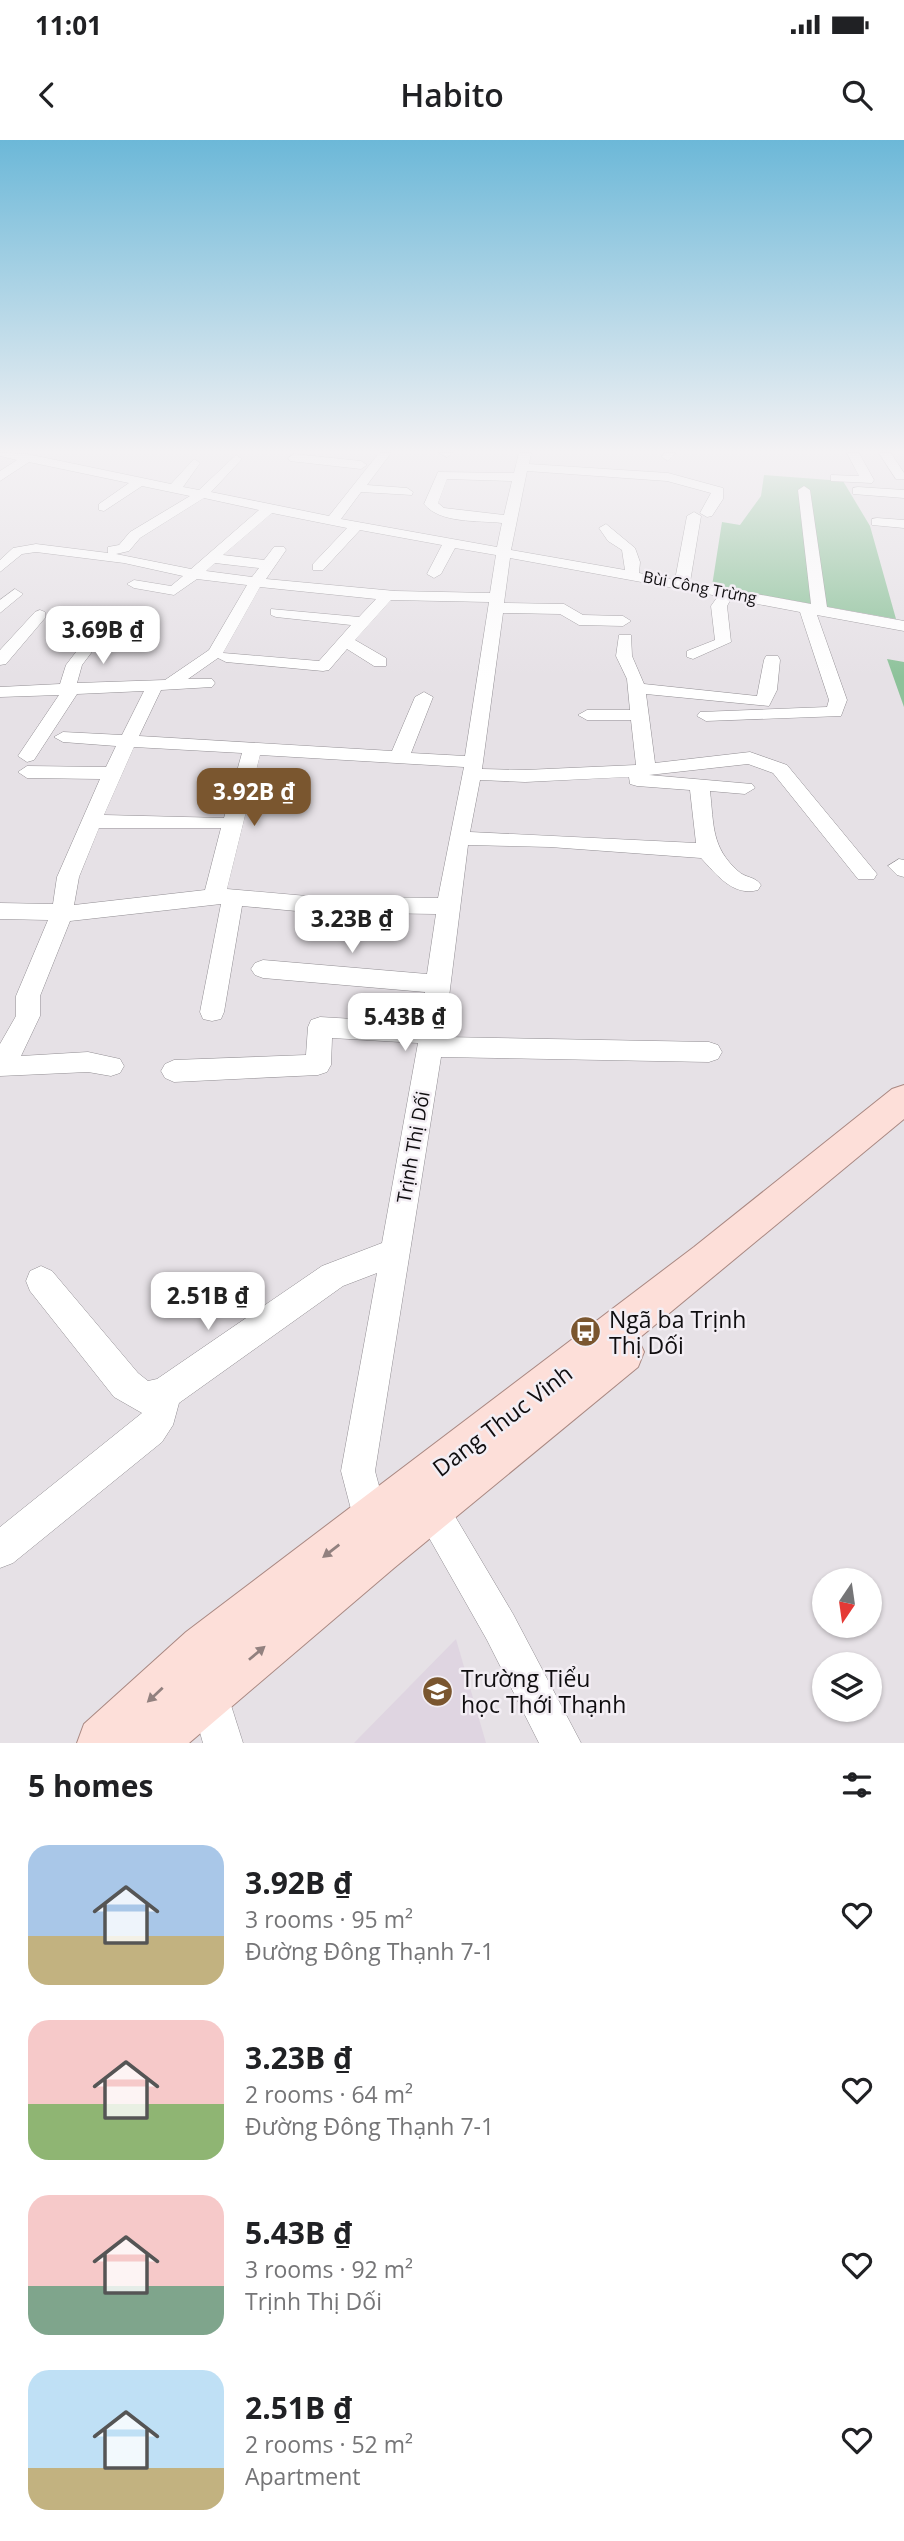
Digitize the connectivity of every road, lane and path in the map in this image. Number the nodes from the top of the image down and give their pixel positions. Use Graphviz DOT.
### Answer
graph roads {
  1 [pos="147,528"];
  2 [pos="246,528"];
  3 [pos="354,528"];
  4 [pos="373,528"];
  5 [pos="508,528"];
  6 [pos="606,528"];
  7 [pos="696,528"];
  8 [pos="807,528"];
  9 [pos="451,541"];
  10 [pos="113,550"];
  11 [pos="279,550"];
  12 [pos="504,551"];
  13 [pos="212,558"];
  14 [pos="268,565"];
  15 [pos="318,567"];
  16 [pos="0,568"];
  17 [pos="196,574"];
  18 [pos="434,574"];
  19 [pos="632,574"];
  20 [pos="256,582"];
  21 [pos="682,583"];
  22 [pos="134,584"];
  23 [pos="728,593"];
  24 [pos="15,594"];
  25 [pos="387,596"];
  26 [pos="497,603"];
  27 [pos="0,608"];
  28 [pos="814,609"];
  29 [pos="276,612"];
  30 [pos="40,615"];
  31 [pos="111,615"];
  32 [pos="363,622"];
  33 [pos="904,626"];
  34 [pos="345,642"];
  35 [pos="693,654"];
  36 [pos="226,657"];
  37 [pos="0,660"];
  38 [pos="772,660"];
  39 [pos="380,662"];
  40 [pos="164,683"];
  41 [pos="206,683"];
  42 [pos="70,687"];
  43 [pos="0,692"];
  44 [pos="424,697"];
  45 [pos="637,703"];
  46 [pos="671,704"];
  47 [pos="587,716"];
  48 [pos="706,716"];
  49 [pos="63,737"];
  50 [pos="129,743"];
  51 [pos="252,750"];
  52 [pos="399,758"];
  53 [pos="27,764"];
  54 [pos="473,768"];
  55 [pos="646,768"];
  56 [pos="113,773"];
  57 [pos="614,773"];
  58 [pos="699,784"];
  59 [pos="745,788"];
  60 [pos="92,821"];
  61 [pos="217,823"];
  62 [pos="459,838"];
  63 [pos="707,851"];
  64 [pos="866,874"];
  65 [pos="750,885"];
  66 [pos="224,896"];
  67 [pos="449,906"];
  68 [pos="0,911"];
  69 [pos="62,914"];
  70 [pos="263,969"];
  71 [pos="438,984"];
  72 [pos="212,1012"];
  73 [pos="430,1040"];
  74 [pos="709,1052"];
  75 [pos="111,1066"];
  76 [pos="174,1071"];
  77 [pos="2,1073"];
  78 [pos="904,1099"];
  79 [pos="904,1119"];
  80 [pos="395,1252"];
  81 [pos="41,1281"];
  82 [pos="164,1394"];
  83 [pos="431,1508"];
  84 [pos="374,1536"];
  85 [pos="0,1550"];
  86 [pos="209,1694"];
  87 [pos="103,1743"];
  88 [pos="148,1743"];
  89 [pos="223,1743"];
  90 [pos="561,1743"];
  1 -- 10 [label="street"];
  2 -- 13 [label="street"];
  3 -- 15 [label="street"];
  4 -- 9 [label="street, Bùi Công Trừng"];
  5 -- 12 [label="street, Trịnh Thị Dối"];
  6 -- 19 [label="street"];
  7 -- 21 [label="street"];
  8 -- 28 [label="street"];
  9 -- 12 [label="street, Bùi Công Trừng"];
  9 -- 18 [label="street"];
  11 -- 14 [label="street"];
  12 -- 19 [label="street, Bùi Công Trừng"];
  12 -- 26 [label="street, Trịnh Thị Dối"];
  13 -- 14 [label="street"];
  13 -- 17 [label="street"];
  14 -- 20 [label="street"];
  16 -- 17 [label="street"];
  17 -- 20 [label="street"];
  17 -- 22 [label="street"];
  19 -- 21 [label="street, Bùi Công Trừng"];
  20 -- 25 [label="street"];
  20 -- 40 [label="street"];
  21 -- 23 [label="street, Bùi Công Trừng"];
  23 -- 28 [label="street, Bùi Công Trừng"];
  23 -- 35 [label="street"];
  24 -- 27 [label="street"];
  25 -- 26 [label="street"];
  25 -- 32 [label="street"];
  26 -- 45 [label="street"];
  26 -- 54 [label="street, Trịnh Thị Dối"];
  28 -- 33 [label="street, Bùi Công Trừng"];
  28 -- 48 [label="street"];
  29 -- 32 [label="street"];
  30 -- 37 [label="street"];
  31 -- 42 [label="street"];
  32 -- 34 [label="street"];
  34 -- 36 [label="street"];
  34 -- 39 [label="street"];
  38 -- 45 [label="street"];
  40 -- 41 [label="street"];
  40 -- 42 [label="street"];
  40 -- 50 [label="street"];
  42 -- 43 [label="street"];
  42 -- 53 [label="street"];
  44 -- 52 [label="street"];
  45 -- 46 [label="street"];
  45 -- 47 [label="street"];
  45 -- 55 [label="street"];
  49 -- 50 [label="street"];
  50 -- 51 [label="street"];
  50 -- 56 [label="street"];
  51 -- 52 [label="street"];
  51 -- 66 [label="street"];
  52 -- 54 [label="street"];
  53 -- 56 [label="street"];
  54 -- 57 [label="street"];
  54 -- 62 [label="street, Trịnh Thị Dối"];
  55 -- 57 [label="street"];
  55 -- 64 [label="street"];
  56 -- 60 [label="street"];
  57 -- 58 [label="street"];
  58 -- 59 [label="street"];
  58 -- 63 [label="street"];
  60 -- 61 [label="street"];
  60 -- 69 [label="street"];
  62 -- 63 [label="street"];
  62 -- 67 [label="street, Trịnh Thị Dối"];
  63 -- 65 [label="street"];
  66 -- 67 [label="street"];
  66 -- 69 [label="street"];
  66 -- 72 [label="street"];
  67 -- 71 [label="street, Trịnh Thị Dối"];
  68 -- 69 [label="street"];
  69 -- 77 [label="street"];
  70 -- 71 [label="street"];
  71 -- 73 [label="street, Trịnh Thị Dối"];
  73 -- 74 [label="street"];
  73 -- 76 [label="street"];
  73 -- 80 [label="street, Trịnh Thị Dối"];
  75 -- 77 [label="street"];
  78 -- 84 [label="main road, Dang Thuc Vinh"];
  79 -- 83 [label="main road, Dang Thuc Vinh"];
  80 -- 82 [label="street"];
  80 -- 84 [label="street, Trịnh Thị Dối"];
  81 -- 82 [label="street"];
  82 -- 85 [label="street"];
  83 -- 84 [label="main road, Dang Thuc Vinh"];
  83 -- 90 [label="street"];
  86 -- 84 [label="main road, Dang Thuc Vinh, one-way"];
  84 -- 87 [label="main road, Dang Thuc Vinh, one-way"];
  86 -- 88 [label="main road, Dang Thuc Vinh"];
  86 -- 89 [label="street"];
}
